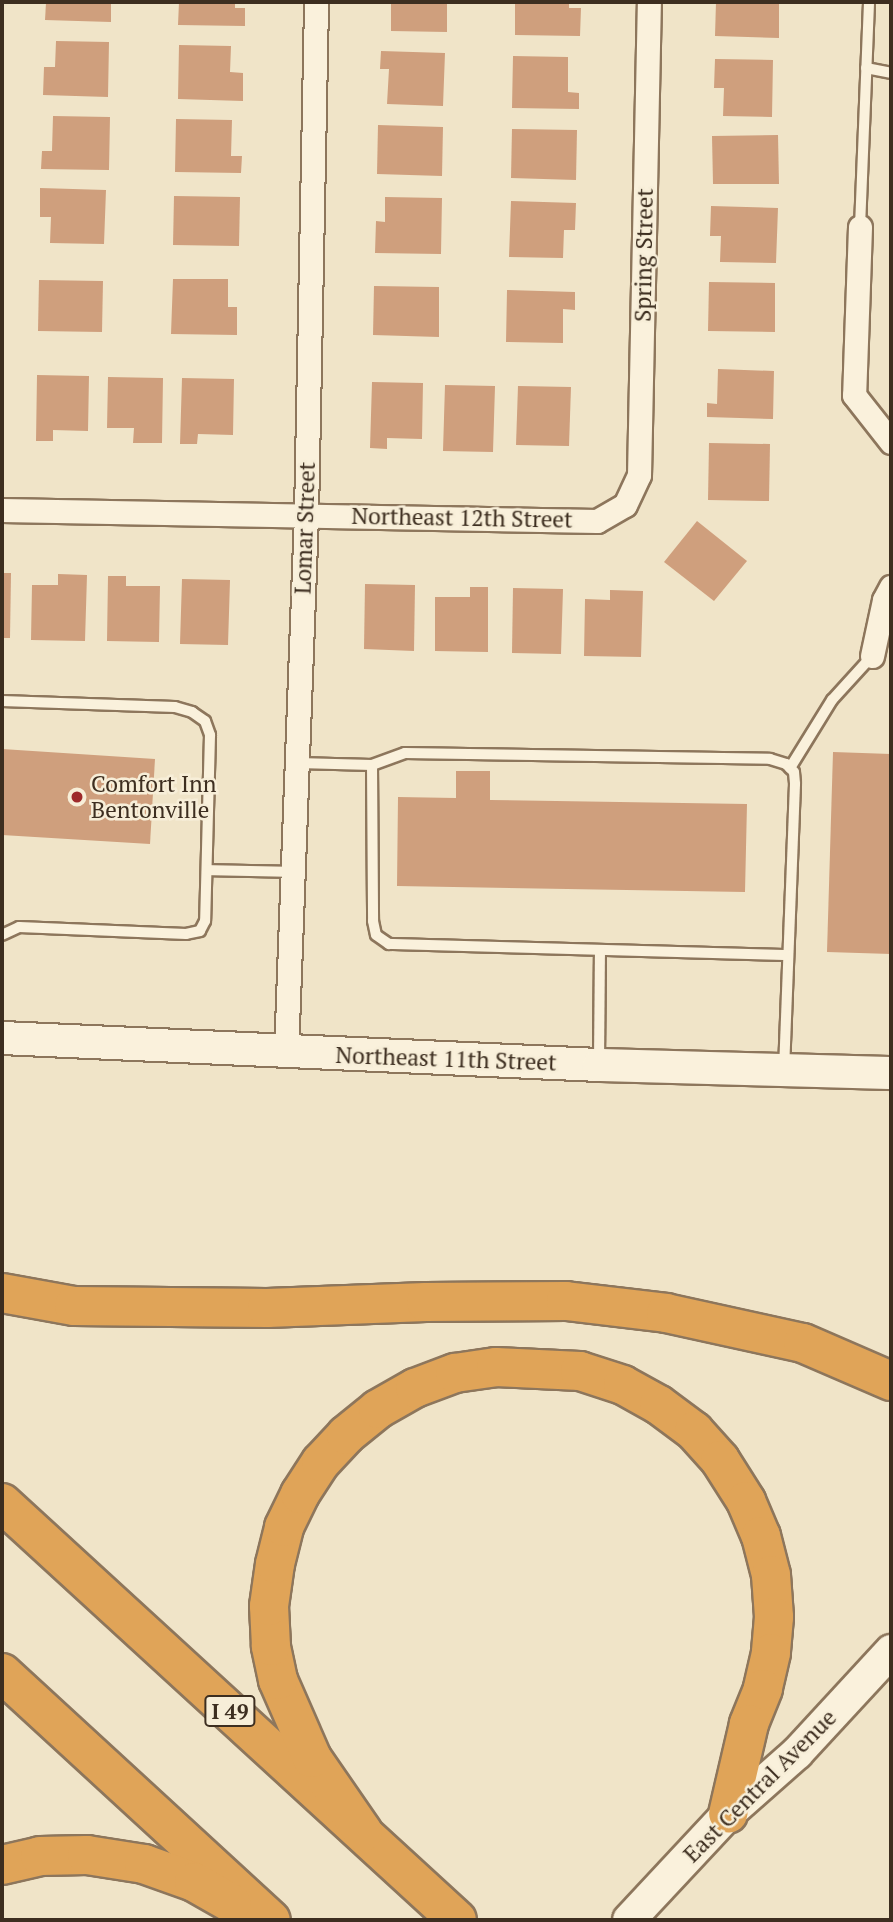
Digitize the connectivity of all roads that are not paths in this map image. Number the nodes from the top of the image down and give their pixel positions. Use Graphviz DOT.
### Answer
graph roads {
  1 [pos="316,2"];
  2 [pos="649,2"];
  3 [pos="869,2"];
  4 [pos="866,68"];
  5 [pos="891,73"];
  6 [pos="860,227"];
  7 [pos="891,442"];
  8 [pos="625,505"];
  9 [pos="2,510"];
  10 [pos="306,515"];
  11 [pos="891,587"];
  12 [pos="872,656"];
  13 [pos="2,701"];
  14 [pos="298,763"];
  15 [pos="372,765"];
  16 [pos="790,768"];
  17 [pos="207,870"];
  18 [pos="293,872"];
  19 [pos="2,935"];
  20 [pos="600,950"];
  21 [pos="788,955"];
  22 [pos="2,1038"];
  23 [pos="286,1053"];
  24 [pos="599,1065"];
  25 [pos="784,1069"];
  26 [pos="891,1073"];
  27 [pos="2,1293"];
  28 [pos="891,1381"];
  29 [pos="2,1503"];
  30 [pos="891,1651"];
  31 [pos="2,1672"];
  32 [pos="728,1814"];
  33 [pos="363,1832"];
  34 [pos="2,1865"];
  35 [pos="260,1920"];
  36 [pos="271,1920"];
  37 [pos="457,1920"];
  38 [pos="629,1920"];
  1 -- 10 [label="street, Lomar Street"];
  2 -- 8 [label="street, Spring Street"];
  3 -- 4 [label="lane"];
  4 -- 5 [label="lane"];
  4 -- 6 [label="lane"];
  6 -- 7 [label="street"];
  8 -- 10 [label="street, Northeast 12th Street"];
  9 -- 10 [label="street, Northeast 12th Street"];
  10 -- 14 [label="street, Lomar Street"];
  11 -- 12 [label="street"];
  12 -- 16 [label="lane"];
  13 -- 17 [label="lane"];
  14 -- 15 [label="lane"];
  14 -- 18 [label="street, Lomar Street"];
  15 -- 16 [label="lane"];
  15 -- 20 [label="lane"];
  16 -- 21 [label="lane"];
  17 -- 18 [label="lane"];
  17 -- 19 [label="lane"];
  18 -- 23 [label="street, Lomar Street"];
  20 -- 21 [label="lane"];
  20 -- 24 [label="lane"];
  21 -- 25 [label="lane"];
  22 -- 23 [label="street, Northeast 11th Street"];
  23 -- 24 [label="street, Northeast 11th Street"];
  24 -- 25 [label="street, Northeast 11th Street"];
  25 -- 26 [label="street, Northeast 11th Street"];
  27 -- 28 [label="highway"];
  29 -- 33 [label="highway, I 49"];
  30 -- 32 [label="street, East Central Avenue"];
  31 -- 36 [label="highway"];
  32 -- 33 [label="highway"];
  32 -- 38 [label="street, East Central Avenue"];
  33 -- 37 [label="highway, I 49"];
  34 -- 35 [label="highway"];
}
